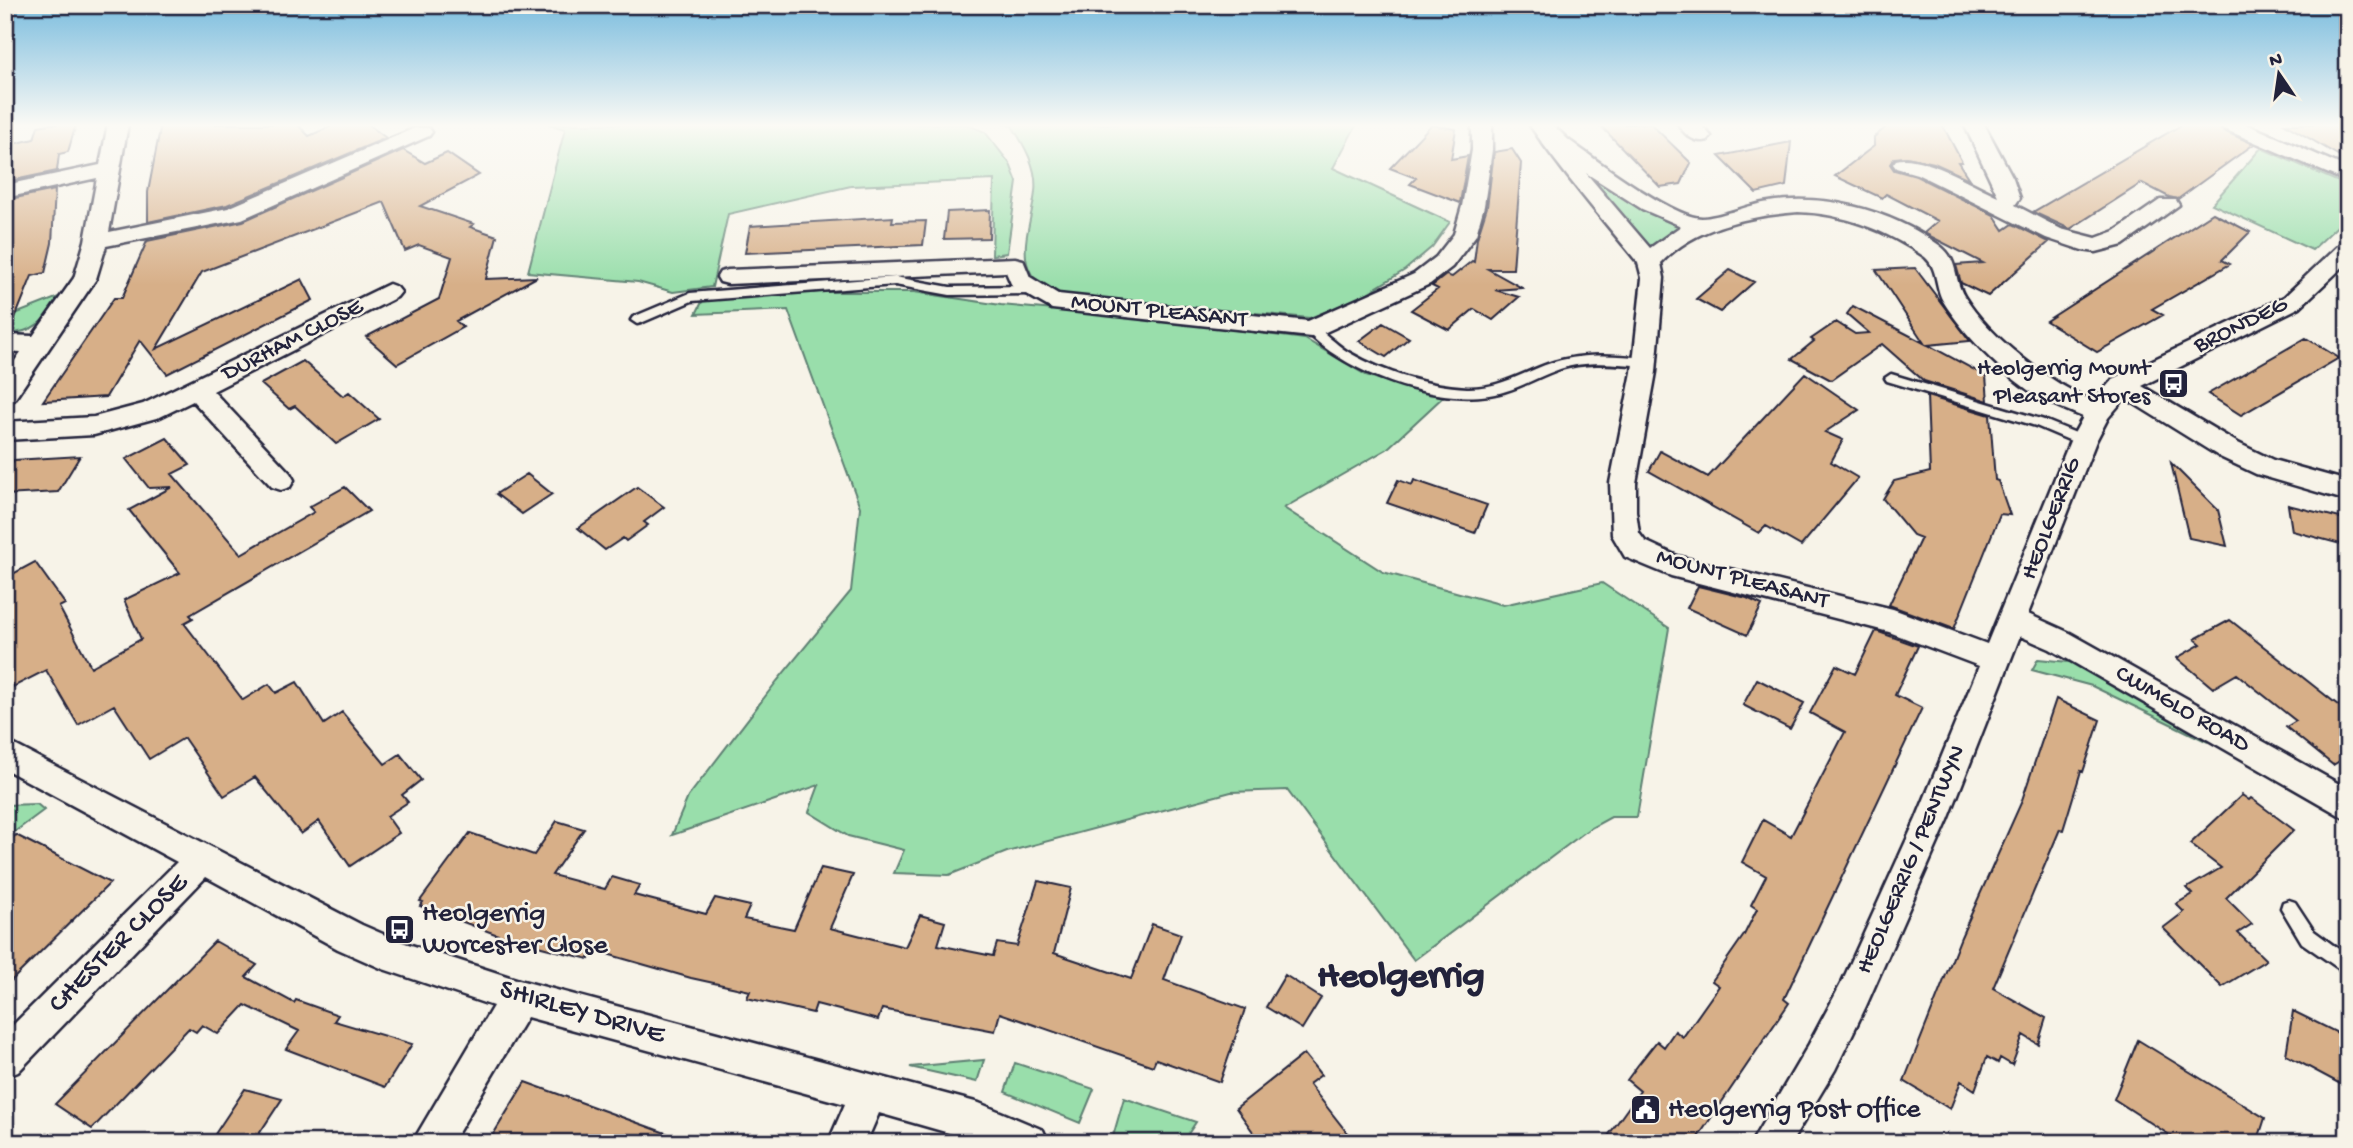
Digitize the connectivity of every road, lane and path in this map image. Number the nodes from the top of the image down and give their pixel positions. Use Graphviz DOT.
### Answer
graph roads {
  1 [pos="70,178"];
  2 [pos="107,178"];
  3 [pos="318,178"];
  4 [pos="1478,178"];
  5 [pos="1579,178"];
  6 [pos="1609,178"];
  7 [pos="1940,178"];
  8 [pos="2002,178"];
  9 [pos="5,192"];
  10 [pos="2168,205"];
  11 [pos="2001,206"];
  12 [pos="1699,225"];
  13 [pos="96,241"];
  14 [pos="2348,249"];
  15 [pos="1649,262"];
  16 [pos="728,277"];
  17 [pos="1034,290"];
  18 [pos="388,292"];
  19 [pos="636,320"];
  20 [pos="1311,329"];
  21 [pos="5,343"];
  22 [pos="41,345"];
  23 [pos="1645,362"];
  24 [pos="1891,379"];
  25 [pos="2122,385"];
  26 [pos="197,389"];
  27 [pos="5,394"];
  28 [pos="2098,413"];
  29 [pos="5,431"];
  30 [pos="2083,441"];
  31 [pos="281,480"];
  32 [pos="2348,491"];
  33 [pos="2013,620"];
  34 [pos="1996,660"];
  35 [pos="5,753"];
  36 [pos="2348,806"];
  37 [pos="202,859"];
  38 [pos="2289,908"];
  39 [pos="2348,967"];
  40 [pos="519,997"];
  41 [pos="5,1059"];
  42 [pos="869,1092"];
  43 [pos="430,1143"];
  44 [pos="848,1143"];
  45 [pos="1030,1143"];
  46 [pos="1770,1143"];
  1 -- 9 [label="street"];
  2 -- 13 [label="street"];
  3 -- 13 [label="street"];
  4 -- 20 [label="street"];
  5 -- 15 [label="street"];
  6 -- 12 [label="street"];
  7 -- 11 [label="street"];
  8 -- 11 [label="street"];
  10 -- 11 [label="street"];
  12 -- 15 [label="street"];
  12 -- 28 [label="street"];
  13 -- 22 [label="street"];
  14 -- 25 [label="street, BRONDEG"];
  15 -- 23 [label="street, MOUNT PLEASANT"];
  16 -- 17 [label="street, MOUNT PLEASANT"];
  17 -- 19 [label="lane"];
  17 -- 20 [label="street, MOUNT PLEASANT"];
  18 -- 26 [label="street, DURHAM CLOSE"];
  20 -- 23 [label="lane"];
  21 -- 22 [label="street"];
  22 -- 27 [label="street"];
  23 -- 34 [label="street, MOUNT PLEASANT"];
  24 -- 30 [label="lane"];
  25 -- 28 [label="street, HEOLGERRIG"];
  25 -- 32 [label="street"];
  26 -- 29 [label="street, DURHAM CLOSE"];
  26 -- 31 [label="street, DURHAM CLOSE"];
  28 -- 30 [label="street, HEOLGERRIG"];
  30 -- 33 [label="street, HEOLGERRIG"];
  33 -- 34 [label="street, HEOLGERRIG"];
  33 -- 36 [label="street, CWMGLO ROAD"];
  34 -- 46 [label="street, HEOLGERRIG / PENTWYN"];
  35 -- 37 [label="street, SHIRLEY DRIVE"];
  37 -- 40 [label="street, SHIRLEY DRIVE"];
  37 -- 41 [label="street, CHESTER CLOSE"];
  38 -- 39 [label="lane"];
  40 -- 42 [label="street, SHIRLEY DRIVE"];
  40 -- 43 [label="street"];
  42 -- 44 [label="street"];
  42 -- 45 [label="street, SHIRLEY DRIVE"];
}
